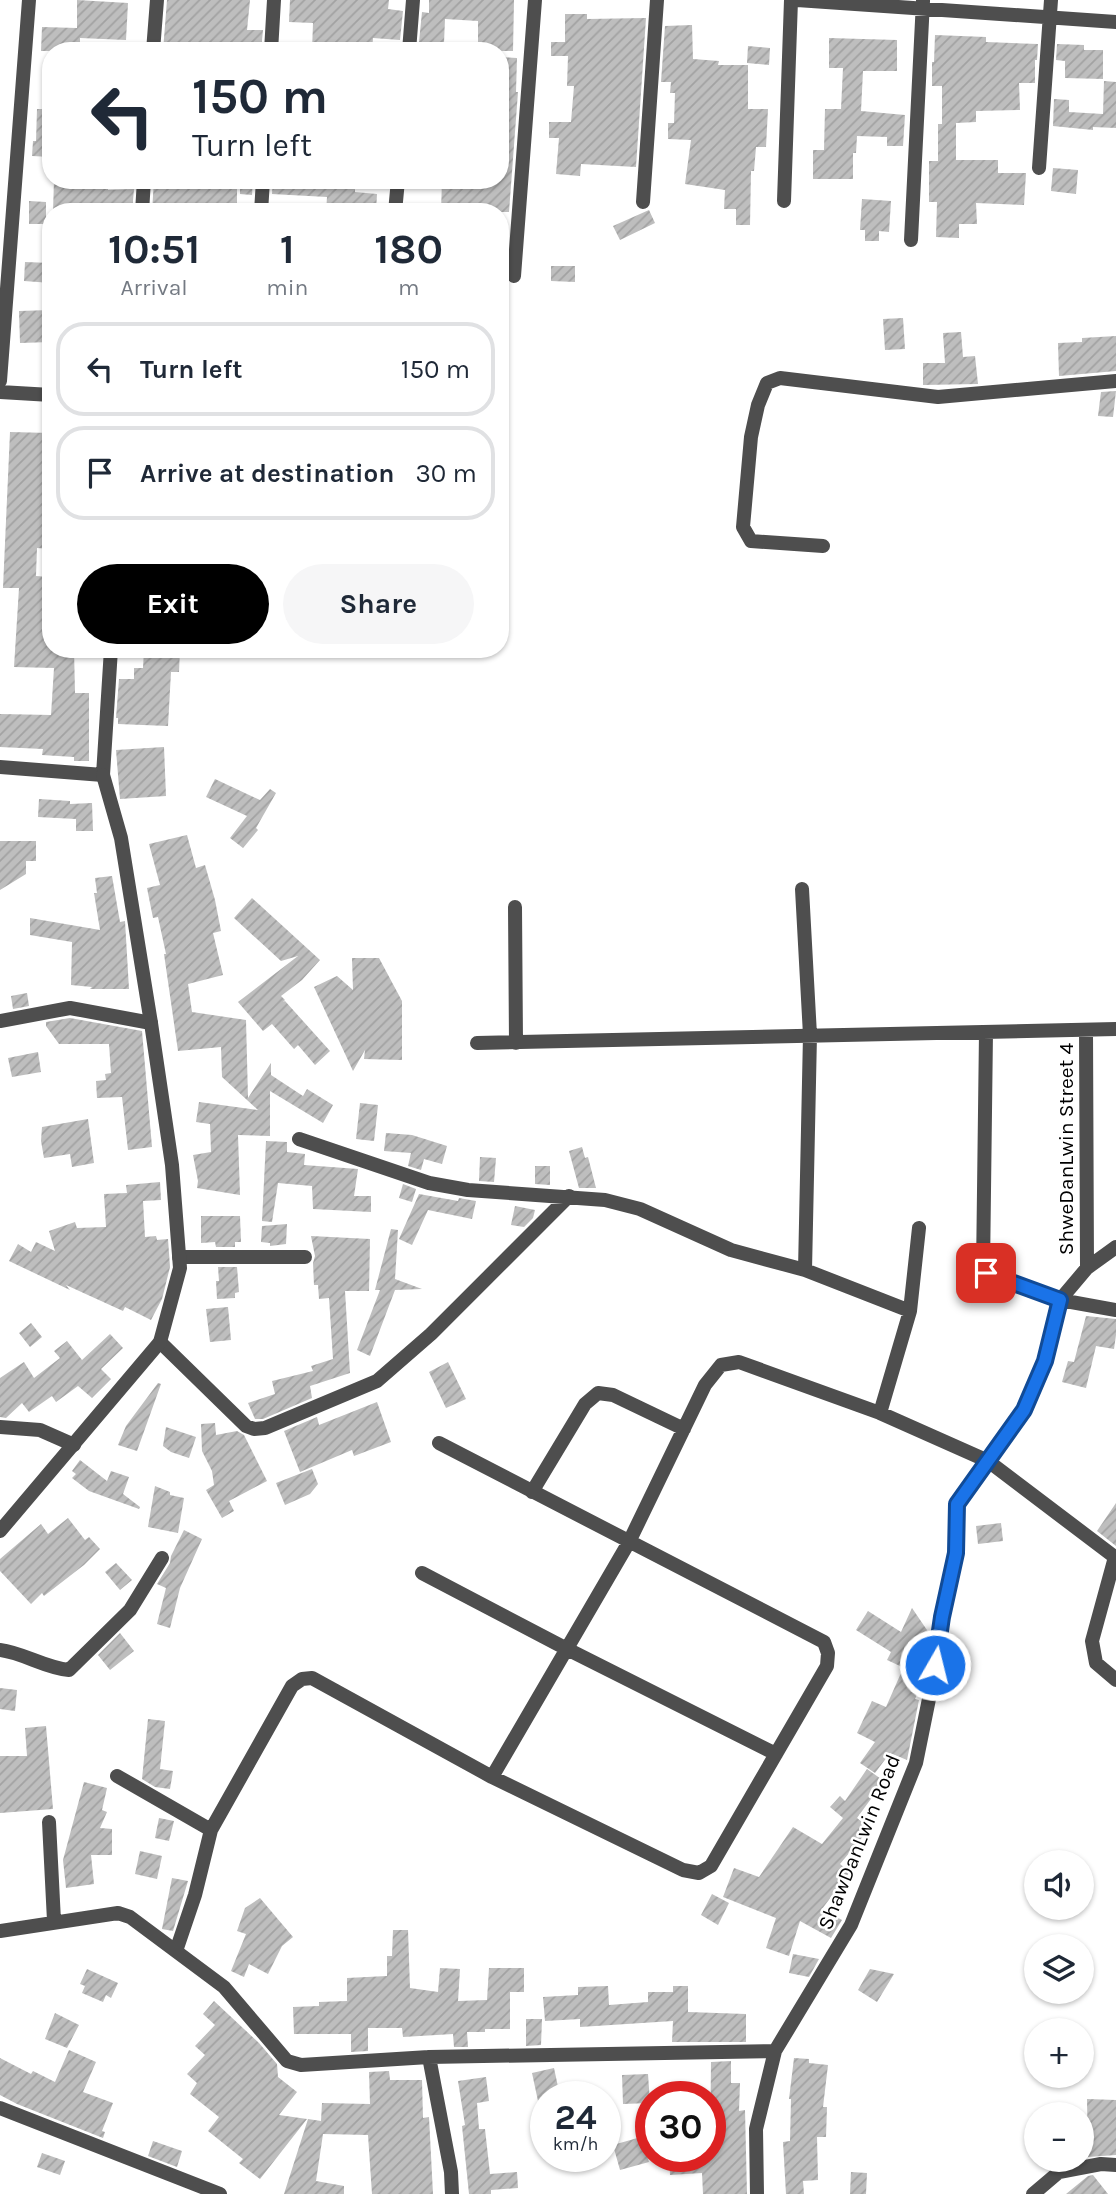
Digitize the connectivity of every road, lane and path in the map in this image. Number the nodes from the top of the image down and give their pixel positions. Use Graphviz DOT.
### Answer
graph roads {
  1 [pos="29,0"];
  2 [pos="157,0"];
  3 [pos="274,0"];
  4 [pos="413,0"];
  5 [pos="535,0"];
  6 [pos="657,0"];
  7 [pos="791,0"];
  8 [pos="797,0"];
  9 [pos="1051,0"];
  10 [pos="923,4"];
  11 [pos="1050,18"];
  12 [pos="1116,22"];
  13 [pos="154,42"];
  14 [pos="272,42"];
  15 [pos="410,42"];
  16 [pos="1039,168"];
  17 [pos="784,201"];
  18 [pos="643,202"];
  19 [pos="911,240"];
  20 [pos="514,276"];
  21 [pos="0,381"];
  22 [pos="1116,381"];
  23 [pos="0,392"];
  24 [pos="42,394"];
  25 [pos="823,546"];
  26 [pos="110,658"];
  27 [pos="0,767"];
  28 [pos="103,775"];
  29 [pos="802,889"];
  30 [pos="515,907"];
  31 [pos="0,1020"];
  32 [pos="151,1023"];
  33 [pos="1086,1030"];
  34 [pos="1116,1030"];
  35 [pos="986,1032"];
  36 [pos="810,1035"];
  37 [pos="477,1043"];
  38 [pos="516,1043"];
  39 [pos="299,1139"];
  40 [pos="569,1196"];
  41 [pos="919,1228"];
  42 [pos="1116,1247"];
  43 [pos="179,1257"];
  44 [pos="305,1257"];
  45 [pos="1087,1268"];
  46 [pos="805,1270"];
  47 [pos="1060,1300"];
  48 [pos="1116,1310"];
  49 [pos="910,1311"];
  50 [pos="160,1342"];
  51 [pos="880,1413"];
  52 [pos="0,1427"];
  53 [pos="684,1429"];
  54 [pos="439,1443"];
  55 [pos="74,1445"];
  56 [pos="988,1461"];
  57 [pos="532,1492"];
  58 [pos="0,1531"];
  59 [pos="629,1542"];
  60 [pos="162,1558"];
  61 [pos="1115,1558"];
  62 [pos="422,1573"];
  63 [pos="567,1649"];
  64 [pos="0,1650"];
  65 [pos="1116,1680"];
  66 [pos="776,1754"];
  67 [pos="117,1776"];
  68 [pos="492,1777"];
  69 [pos="49,1822"];
  70 [pos="211,1830"];
  71 [pos="54,1921"];
  72 [pos="0,1931"];
  73 [pos="176,1951"];
  74 [pos="775,2051"];
  75 [pos="429,2057"];
  76 [pos="0,2108"];
  77 [pos="1116,2165"];
  78 [pos="220,2194"];
  79 [pos="453,2194"];
  80 [pos="757,2194"];
  81 [pos="1033,2194"];
  1 -- 21 [label="street"];
  2 -- 13 [label="street"];
  3 -- 14 [label="street"];
  4 -- 15 [label="street"];
  5 -- 20 [label="street"];
  6 -- 18 [label="street"];
  7 -- 17 [label="street"];
  8 -- 10 [label="street"];
  9 -- 11 [label="street"];
  10 -- 11 [label="street"];
  10 -- 19 [label="street"];
  11 -- 12 [label="street"];
  11 -- 16 [label="street"];
  22 -- 25 [label="street"];
  23 -- 24 [label="street"];
  26 -- 28 [label="street"];
  27 -- 28 [label="street"];
  28 -- 32 [label="street"];
  29 -- 36 [label="street"];
  30 -- 38 [label="street"];
  31 -- 32 [label="street"];
  32 -- 43 [label="street"];
  33 -- 34 [label="street"];
  33 -- 35 [label="street"];
  33 -- 45 [label="street, ShweDanLwin Street 4"];
  35 -- 36 [label="street"];
  35 -- 47 [label="street"];
  36 -- 38 [label="street"];
  36 -- 46 [label="street"];
  37 -- 38 [label="street"];
  39 -- 40 [label="street"];
  40 -- 46 [label="street"];
  40 -- 50 [label="street"];
  41 -- 49 [label="street"];
  42 -- 45 [label="street, ShawDanLwin Road"];
  43 -- 44 [label="street"];
  43 -- 50 [label="street"];
  45 -- 47 [label="street, ShawDanLwin Road"];
  46 -- 49 [label="street"];
  47 -- 48 [label="street"];
  47 -- 56 [label="street, ShawDanLwin Road"];
  49 -- 51 [label="street"];
  50 -- 55 [label="street"];
  51 -- 53 [label="street"];
  51 -- 56 [label="street"];
  52 -- 55 [label="street"];
  53 -- 57 [label="street"];
  53 -- 59 [label="street"];
  54 -- 57 [label="street"];
  55 -- 58 [label="street"];
  56 -- 61 [label="street"];
  56 -- 74 [label="street, ShawDanLwin Road"];
  57 -- 59 [label="street"];
  59 -- 63 [label="street"];
  59 -- 66 [label="street"];
  60 -- 64 [label="street"];
  61 -- 65 [label="street"];
  62 -- 63 [label="street"];
  63 -- 66 [label="street"];
  63 -- 68 [label="street"];
  66 -- 68 [label="street"];
  67 -- 70 [label="street"];
  68 -- 70 [label="street"];
  69 -- 71 [label="street"];
  70 -- 73 [label="street"];
  71 -- 72 [label="street"];
  71 -- 73 [label="street"];
  73 -- 75 [label="street"];
  74 -- 75 [label="street"];
  74 -- 80 [label="street, ShawDanLwin Road"];
  75 -- 79 [label="street"];
  76 -- 78 [label="street"];
  77 -- 81 [label="street"];
}
